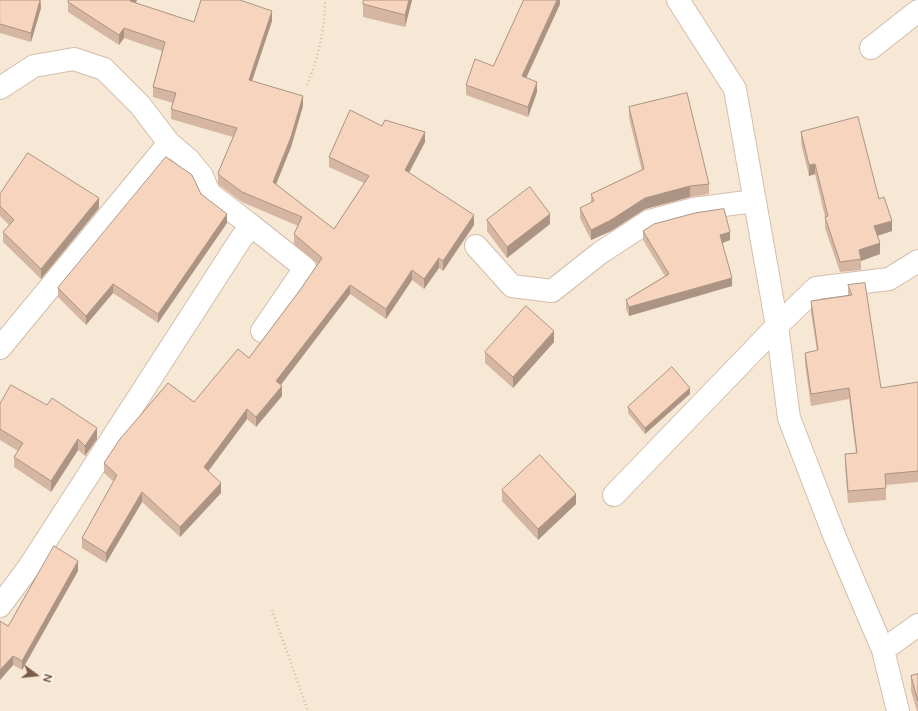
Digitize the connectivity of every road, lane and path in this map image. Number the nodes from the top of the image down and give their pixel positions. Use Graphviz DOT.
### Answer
graph roads {
  1 [pos="325,0"];
  2 [pos="678,0"];
  3 [pos="918,11"];
  4 [pos="871,48"];
  5 [pos="308,85"];
  6 [pos="0,88"];
  7 [pos="170,143"];
  8 [pos="754,201"];
  9 [pos="252,226"];
  10 [pos="476,246"];
  11 [pos="918,260"];
  12 [pos="777,326"];
  13 [pos="262,331"];
  14 [pos="0,348"];
  15 [pos="614,495"];
  16 [pos="0,606"];
  17 [pos="272,610"];
  18 [pos="918,625"];
  19 [pos="883,650"];
  20 [pos="308,711"];
  21 [pos="898,711"];
  1 -- 5 [label="path"];
  2 -- 8 [label="street"];
  3 -- 4 [label="street"];
  6 -- 7 [label="street"];
  7 -- 9 [label="street"];
  7 -- 14 [label="street"];
  8 -- 10 [label="street"];
  8 -- 12 [label="street"];
  9 -- 13 [label="street"];
  9 -- 16 [label="street"];
  11 -- 12 [label="street"];
  12 -- 15 [label="street"];
  12 -- 19 [label="street"];
  17 -- 20 [label="path"];
  18 -- 19 [label="street"];
  19 -- 21 [label="street"];
}
